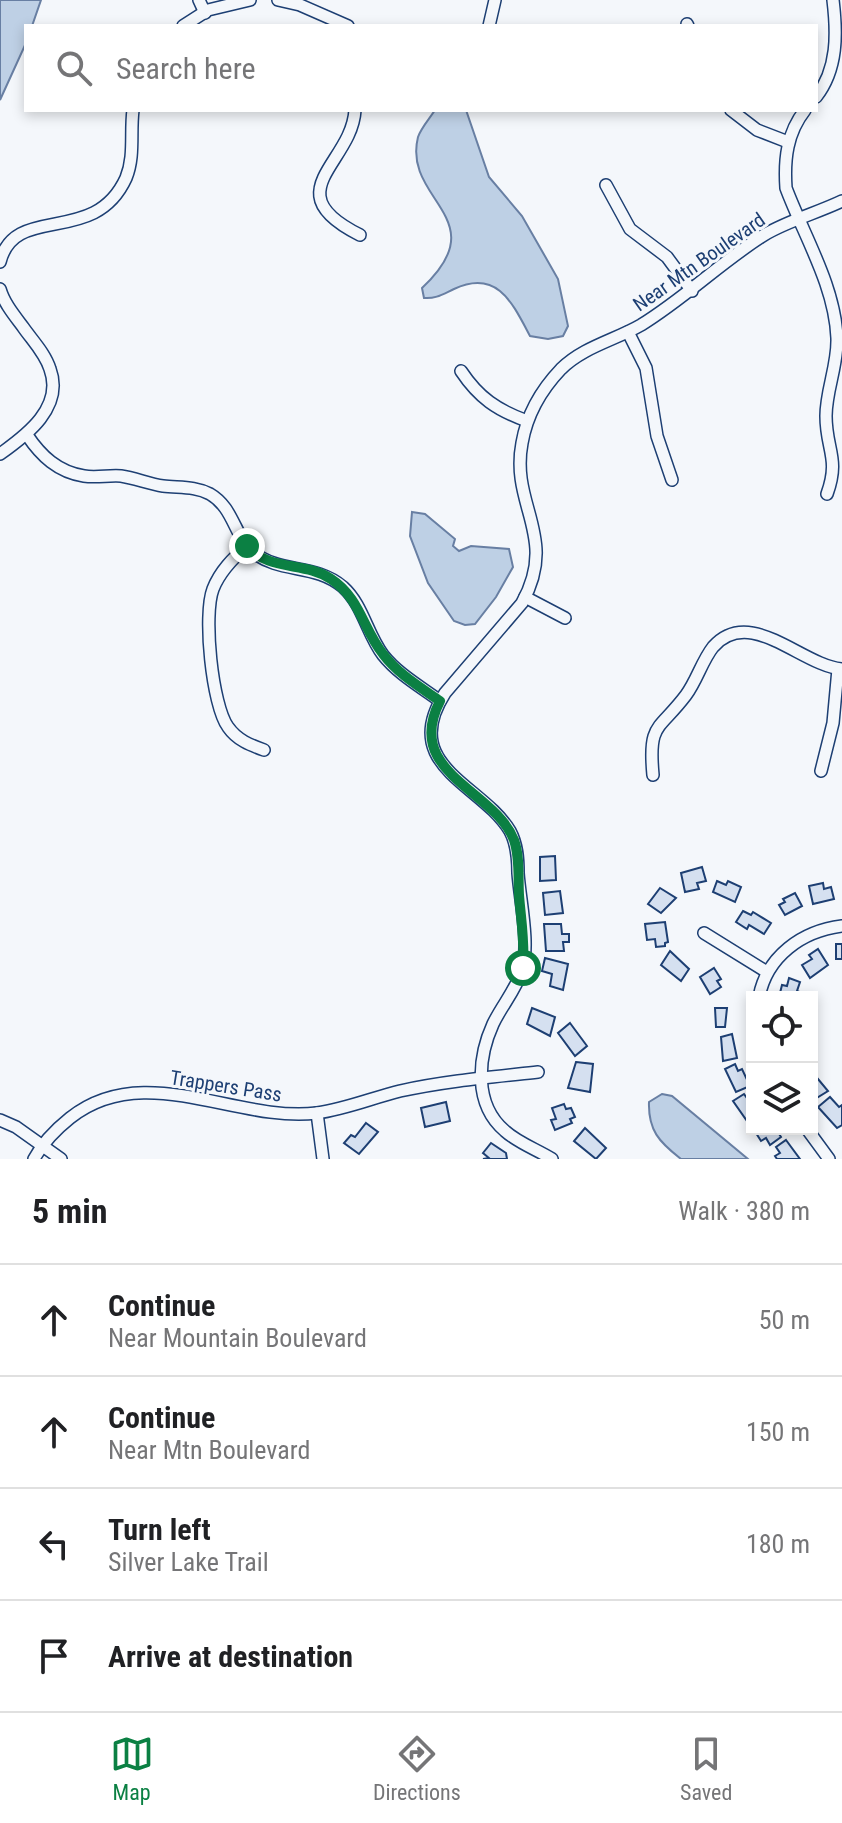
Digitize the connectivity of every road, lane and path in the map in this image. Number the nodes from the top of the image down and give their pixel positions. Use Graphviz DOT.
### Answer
graph roads {
  1 [pos="199,0"];
  2 [pos="250,0"];
  3 [pos="278,0"];
  4 [pos="495,0"];
  5 [pos="833,0"];
  6 [pos="205,13"];
  7 [pos="186,24"];
  8 [pos="343,24"];
  9 [pos="489,24"];
  10 [pos="818,93"];
  11 [pos="133,112"];
  12 [pos="355,112"];
  13 [pos="734,112"];
  14 [pos="804,112"];
  15 [pos="788,142"];
  16 [pos="606,185"];
  17 [pos="842,201"];
  18 [pos="799,220"];
  19 [pos="360,235"];
  20 [pos="0,262"];
  21 [pos="0,289"];
  22 [pos="692,291"];
  23 [pos="628,332"];
  24 [pos="461,371"];
  25 [pos="527,421"];
  26 [pos="27,435"];
  27 [pos="0,454"];
  28 [pos="672,480"];
  29 [pos="827,494"];
  30 [pos="247,546"];
  31 [pos="525,597"];
  32 [pos="565,618"];
  33 [pos="840,669"];
  34 [pos="440,701"];
  35 [pos="264,750"];
  36 [pos="821,771"];
  37 [pos="653,775"];
  38 [pos="842,926"];
  39 [pos="704,933"];
  40 [pos="767,972"];
  41 [pos="761,991"];
  42 [pos="538,1072"];
  43 [pos="481,1078"];
  44 [pos="317,1113"];
  45 [pos="0,1120"];
  46 [pos="811,1135"];
  47 [pos="42,1144"];
  48 [pos="34,1159"];
  49 [pos="61,1159"];
  50 [pos="323,1159"];
  51 [pos="552,1159"];
  52 [pos="829,1159"];
  1 -- 6 [label="street"];
  2 -- 6 [label="street"];
  3 -- 8 [label="street"];
  4 -- 9 [label="street"];
  5 -- 10 [label="street"];
  6 -- 7 [label="street"];
  11 -- 20 [label="street"];
  12 -- 19 [label="street"];
  13 -- 15 [label="street"];
  14 -- 15 [label="street"];
  15 -- 18 [label="street"];
  16 -- 22 [label="street"];
  17 -- 18 [label="street, Near Mtn Boulevard"];
  18 -- 22 [label="street, Near Mtn Boulevard"];
  18 -- 29 [label="street"];
  21 -- 26 [label="street"];
  22 -- 23 [label="street, Near Mtn Boulevard"];
  23 -- 25 [label="street, Near Mtn Boulevard"];
  23 -- 28 [label="street"];
  24 -- 25 [label="street"];
  25 -- 31 [label="street, Near Mtn Boulevard"];
  26 -- 27 [label="street"];
  26 -- 30 [label="street"];
  30 -- 34 [label="street"];
  30 -- 35 [label="street"];
  31 -- 32 [label="street"];
  31 -- 34 [label="street, Near Mtn Boulevard"];
  33 -- 36 [label="street"];
  33 -- 37 [label="street"];
  34 -- 43 [label="street, Near Mtn Boulevard"];
  38 -- 40 [label="street"];
  39 -- 40 [label="street"];
  40 -- 41 [label="street"];
  42 -- 43 [label="street, Trappers Pass"];
  43 -- 44 [label="street, Trappers Pass"];
  43 -- 51 [label="street"];
  44 -- 47 [label="street, Trappers Pass"];
  44 -- 50 [label="street"];
  45 -- 47 [label="street"];
  46 -- 52 [label="street"];
  47 -- 48 [label="street, Trappers Pass"];
  47 -- 49 [label="street"];
}
